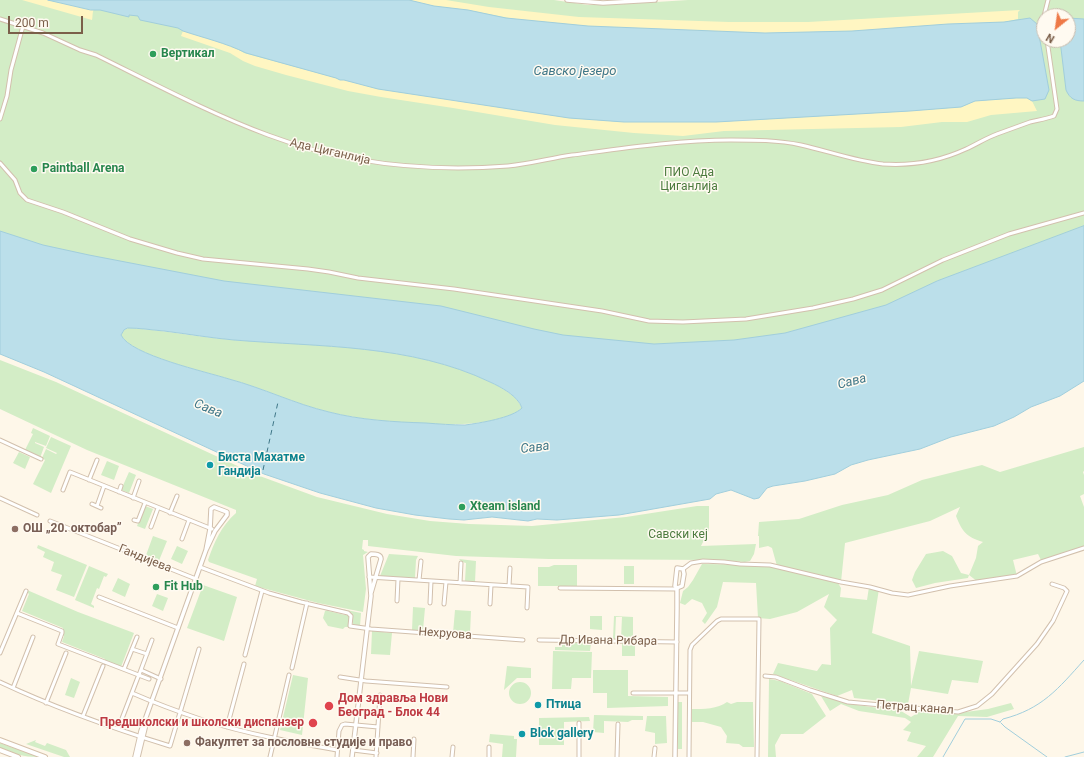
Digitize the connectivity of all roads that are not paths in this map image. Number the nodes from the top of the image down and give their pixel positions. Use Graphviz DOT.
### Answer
graph roads {
  1 [pos="567,0"];
  2 [pos="655,0"];
  3 [pos="0,19"];
  4 [pos="23,26"];
  5 [pos="1048,48"];
  6 [pos="0,119"];
  7 [pos="0,163"];
  8 [pos="1084,213"];
  9 [pos="0,440"];
  10 [pos="41,459"];
  11 [pos="97,460"];
  12 [pos="89,480"];
  13 [pos="139,481"];
  14 [pos="104,486"];
  15 [pos="121,486"];
  16 [pos="63,490"];
  17 [pos="119,492"];
  18 [pos="177,496"];
  19 [pos="0,498"];
  20 [pos="133,498"];
  21 [pos="145,503"];
  22 [pos="92,504"];
  23 [pos="97,506"];
  24 [pos="101,508"];
  25 [pos="158,508"];
  26 [pos="170,513"];
  27 [pos="37,515"];
  28 [pos="134,520"];
  29 [pos="189,520"];
  30 [pos="50,521"];
  31 [pos="151,527"];
  32 [pos="210,529"];
  33 [pos="215,531"];
  34 [pos="182,539"];
  35 [pos="1084,548"];
  36 [pos="206,550"];
  37 [pos="421,561"];
  38 [pos="461,563"];
  39 [pos="200,567"];
  40 [pos="510,568"];
  41 [pos="683,569"];
  42 [pos="369,577"];
  43 [pos="375,577"];
  44 [pos="196,579"];
  45 [pos="398,579"];
  46 [pos="420,580"];
  47 [pos="431,581"];
  48 [pos="446,582"];
  49 [pos="460,583"];
  50 [pos="1052,584"];
  51 [pos="491,585"];
  52 [pos="509,586"];
  53 [pos="560,588"];
  54 [pos="677,589"];
  55 [pos="262,590"];
  56 [pos="26,591"];
  57 [pos="371,593"];
  58 [pos="99,597"];
  59 [pos="397,601"];
  60 [pos="307,603"];
  61 [pos="430,603"];
  62 [pos="444,604"];
  63 [pos="490,604"];
  64 [pos="527,608"];
  65 [pos="17,613"];
  66 [pos="178,628"];
  67 [pos="367,629"];
  68 [pos="33,637"];
  69 [pos="137,637"];
  70 [pos="152,640"];
  71 [pos="523,640"];
  72 [pos="539,640"];
  73 [pos="677,642"];
  74 [pos="132,649"];
  75 [pos="199,649"];
  76 [pos="0,653"];
  77 [pos="66,653"];
  78 [pos="147,654"];
  79 [pos="245,655"];
  80 [pos="244,664"];
  81 [pos="103,666"];
  82 [pos="292,668"];
  83 [pos="124,670"];
  84 [pos="141,670"];
  85 [pos="289,675"];
  86 [pos="138,676"];
  87 [pos="765,676"];
  88 [pos="340,677"];
  89 [pos="160,678"];
  90 [pos="149,679"];
  91 [pos="361,680"];
  92 [pos="0,682"];
  93 [pos="447,687"];
  94 [pos="13,688"];
  95 [pos="132,693"];
  96 [pos="632,693"];
  97 [pos="676,693"];
  98 [pos="690,693"];
  99 [pos="380,695"];
  100 [pos="46,702"];
  101 [pos="152,702"];
  102 [pos="180,713"];
  103 [pos="83,716"];
  104 [pos="579,723"];
  105 [pos="618,724"];
  106 [pos="356,725"];
  107 [pos="378,726"];
  108 [pos="227,727"];
  109 [pos="118,729"];
  110 [pos="142,737"];
  111 [pos="274,738"];
  112 [pos="414,739"];
  113 [pos="0,740"];
  114 [pos="453,747"];
  115 [pos="489,747"];
  116 [pos="655,748"];
  117 [pos="0,750"];
  118 [pos="337,750"];
  119 [pos="353,755"];
  120 [pos="376,755"];
  121 [pos="18,757"];
  122 [pos="45,757"];
  123 [pos="135,757"];
  124 [pos="138,757"];
  125 [pos="270,757"];
  126 [pos="337,757"];
  127 [pos="413,757"];
  128 [pos="452,757"];
  129 [pos="489,757"];
  130 [pos="579,757"];
  131 [pos="617,757"];
  132 [pos="654,757"];
  133 [pos="675,757"];
  134 [pos="689,757"];
  135 [pos="757,757"];
  1 -- 2 [label="street"];
  3 -- 4 [label="street, Ада Циганлија"];
  4 -- 5 [label="street, Ада Циганлија"];
  4 -- 6 [label="street"];
  7 -- 8 [label="street"];
  9 -- 10 [label="street"];
  11 -- 12 [label="street"];
  12 -- 14 [label="street"];
  12 -- 16 [label="street"];
  13 -- 20 [label="street"];
  14 -- 17 [label="street"];
  14 -- 23 [label="street"];
  15 -- 17 [label="street"];
  17 -- 20 [label="street"];
  18 -- 26 [label="street"];
  19 -- 27 [label="street"];
  20 -- 21 [label="street"];
  21 -- 25 [label="street"];
  21 -- 28 [label="street"];
  22 -- 23 [label="street"];
  23 -- 24 [label="street"];
  25 -- 26 [label="street"];
  25 -- 31 [label="street"];
  26 -- 29 [label="street"];
  29 -- 32 [label="street"];
  29 -- 34 [label="street"];
  30 -- 44 [label="street, Гандијева"];
  32 -- 33 [label="street"];
  32 -- 33 [label="street"];
  32 -- 36 [label="street"];
  33 -- 36 [label="street"];
  35 -- 41 [label="street"];
  36 -- 39 [label="street"];
  37 -- 46 [label="street"];
  38 -- 49 [label="street"];
  39 -- 44 [label="street"];
  39 -- 55 [label="street"];
  40 -- 52 [label="street"];
  41 -- 54 [label="street"];
  41 -- 54 [label="street"];
  42 -- 43 [label="street"];
  42 -- 43 [label="street"];
  42 -- 57 [label="street"];
  43 -- 45 [label="street"];
  43 -- 57 [label="street"];
  44 -- 66 [label="street"];
  45 -- 46 [label="street"];
  45 -- 59 [label="street"];
  46 -- 47 [label="street"];
  47 -- 48 [label="street"];
  47 -- 61 [label="street"];
  48 -- 49 [label="street"];
  48 -- 62 [label="street"];
  49 -- 51 [label="street"];
  50 -- 87 [label="street, Петрац канал"];
  51 -- 52 [label="street"];
  51 -- 63 [label="street"];
  52 -- 64 [label="street"];
  53 -- 54 [label="street"];
  54 -- 73 [label="street"];
  55 -- 60 [label="street, Нехруова"];
  55 -- 79 [label="street"];
  56 -- 65 [label="street"];
  57 -- 67 [label="street"];
  58 -- 66 [label="street"];
  60 -- 67 [label="street, Нехруова"];
  60 -- 82 [label="street"];
  65 -- 76 [label="street"];
  65 -- 83 [label="street"];
  66 -- 89 [label="street"];
  67 -- 71 [label="street, Нехруова"];
  67 -- 91 [label="street"];
  68 -- 94 [label="street"];
  69 -- 74 [label="street"];
  70 -- 78 [label="street"];
  72 -- 73 [label="street, Др Ивана Рибара"];
  73 -- 97 [label="street"];
  74 -- 78 [label="street"];
  74 -- 83 [label="street"];
  75 -- 102 [label="street"];
  77 -- 100 [label="street"];
  78 -- 84 [label="street"];
  80 -- 108 [label="street"];
  81 -- 103 [label="street"];
  83 -- 86 [label="street"];
  84 -- 86 [label="street"];
  84 -- 89 [label="street"];
  85 -- 111 [label="street"];
  86 -- 90 [label="street"];
  86 -- 95 [label="street"];
  88 -- 91 [label="street"];
  89 -- 101 [label="street"];
  91 -- 93 [label="street"];
  91 -- 106 [label="street"];
  92 -- 94 [label="street"];
  94 -- 100 [label="street"];
  95 -- 101 [label="street"];
  95 -- 109 [label="street"];
  96 -- 97 [label="street"];
  97 -- 98 [label="street"];
  97 -- 133 [label="street"];
  98 -- 134 [label="street"];
  98 -- 135 [label="street"];
  99 -- 107 [label="street"];
  100 -- 103 [label="street"];
  101 -- 102 [label="street"];
  101 -- 110 [label="street"];
  102 -- 108 [label="street"];
  102 -- 110 [label="street"];
  103 -- 109 [label="street"];
  104 -- 130 [label="street"];
  105 -- 131 [label="street"];
  106 -- 107 [label="street"];
  106 -- 118 [label="street"];
  106 -- 119 [label="street"];
  107 -- 120 [label="street"];
  108 -- 111 [label="street"];
  109 -- 110 [label="street"];
  110 -- 123 [label="street"];
  110 -- 124 [label="street"];
  111 -- 118 [label="street"];
  111 -- 125 [label="street"];
  112 -- 127 [label="street"];
  113 -- 122 [label="main road"];
  114 -- 128 [label="street"];
  115 -- 129 [label="street"];
  116 -- 132 [label="street"];
  117 -- 121 [label="main road"];
  118 -- 126 [label="street"];
  119 -- 120 [label="street"];
}
